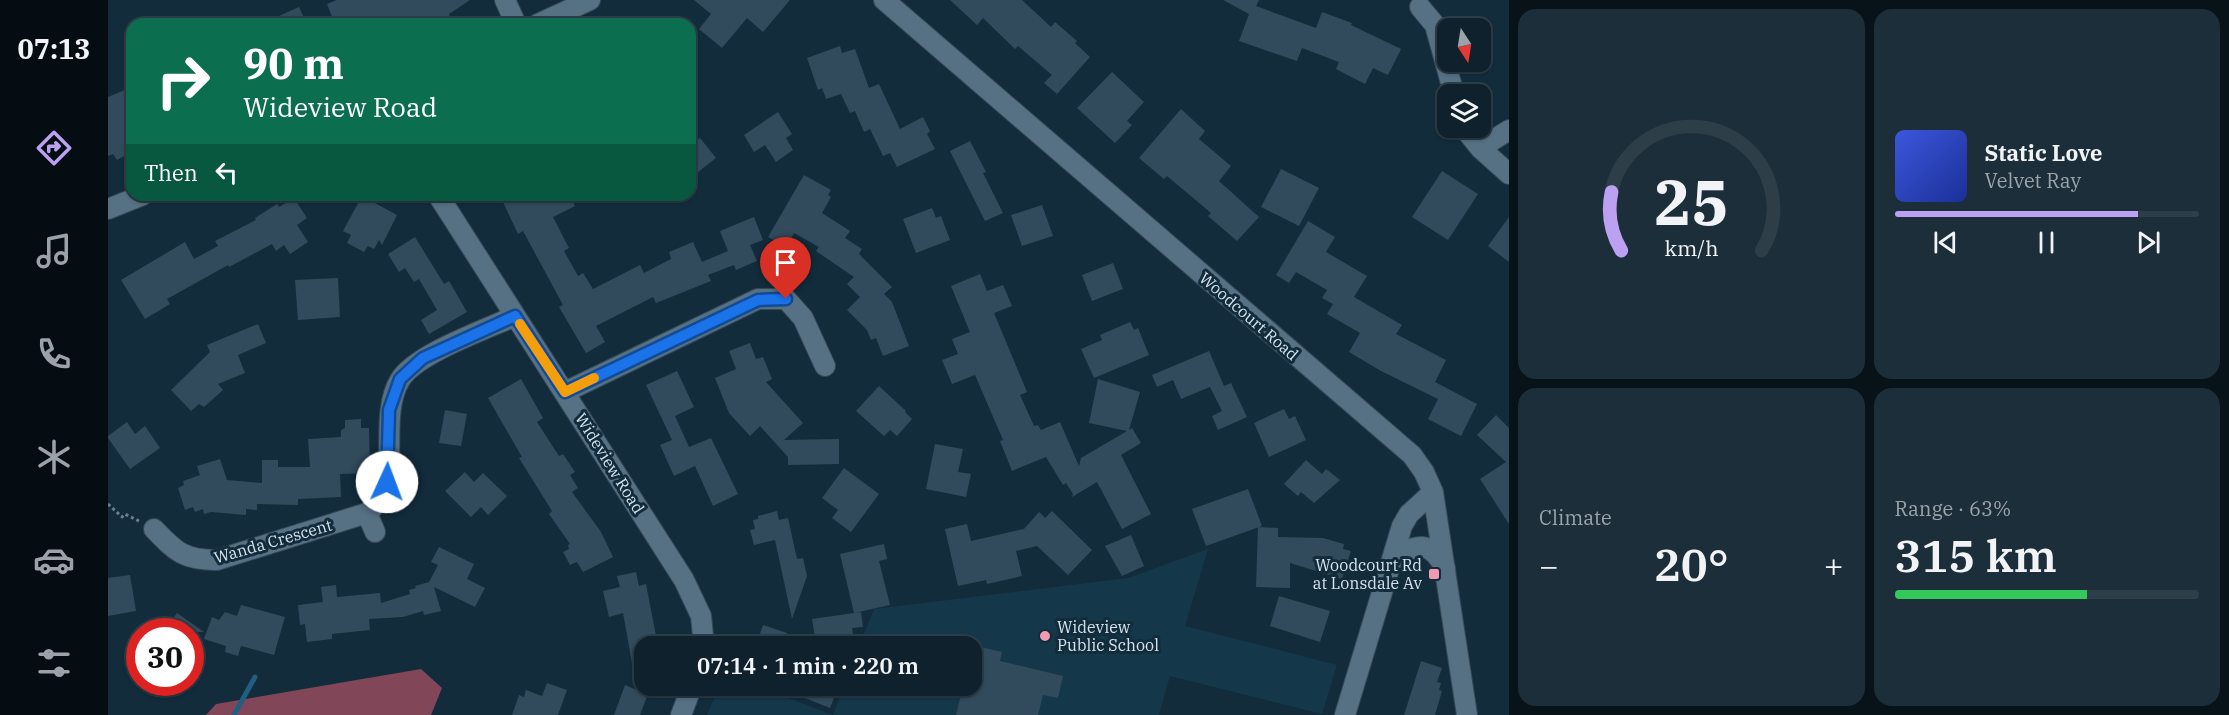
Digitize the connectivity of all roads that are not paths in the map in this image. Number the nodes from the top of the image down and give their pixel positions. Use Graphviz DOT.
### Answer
graph roads {
  1 [pos="505,0"];
  2 [pos="590,0"];
  3 [pos="884,0"];
  4 [pos="1420,7"];
  5 [pos="513,18"];
  6 [pos="551,18"];
  7 [pos="1451,84"];
  8 [pos="1509,130"];
  9 [pos="1472,138"];
  10 [pos="1480,148"];
  11 [pos="1509,174"];
  12 [pos="128,201"];
  13 [pos="442,201"];
  14 [pos="108,209"];
  15 [pos="515,316"];
  16 [pos="825,366"];
  17 [pos="565,392"];
  18 [pos="1433,492"];
  19 [pos="367,513"];
  20 [pos="154,529"];
  21 [pos="375,532"];
  22 [pos="1393,559"];
  23 [pos="1445,568"];
  24 [pos="703,636"];
  25 [pos="688,696"];
  26 [pos="681,715"];
  27 [pos="1345,715"];
  28 [pos="1467,715"];
  1 -- 5 [label="street"];
  2 -- 6 [label="street"];
  3 -- 18 [label="street, Woodcourt Road"];
  4 -- 7 [label="street"];
  8 -- 10 [label="street"];
  9 -- 10 [label="street"];
  10 -- 11 [label="street"];
  12 -- 14 [label="street"];
  13 -- 15 [label="street, Wideview Road"];
  15 -- 17 [label="street, Wideview Road"];
  15 -- 19 [label="street"];
  16 -- 17 [label="street"];
  17 -- 24 [label="street, Wideview Road"];
  18 -- 22 [label="street"];
  18 -- 23 [label="street, Woodcourt Road"];
  19 -- 20 [label="street, Wanda Crescent"];
  19 -- 21 [label="street"];
  22 -- 23 [label="street"];
  22 -- 27 [label="street"];
  23 -- 28 [label="street, Woodcourt Road"];
  25 -- 26 [label="street"];
}
